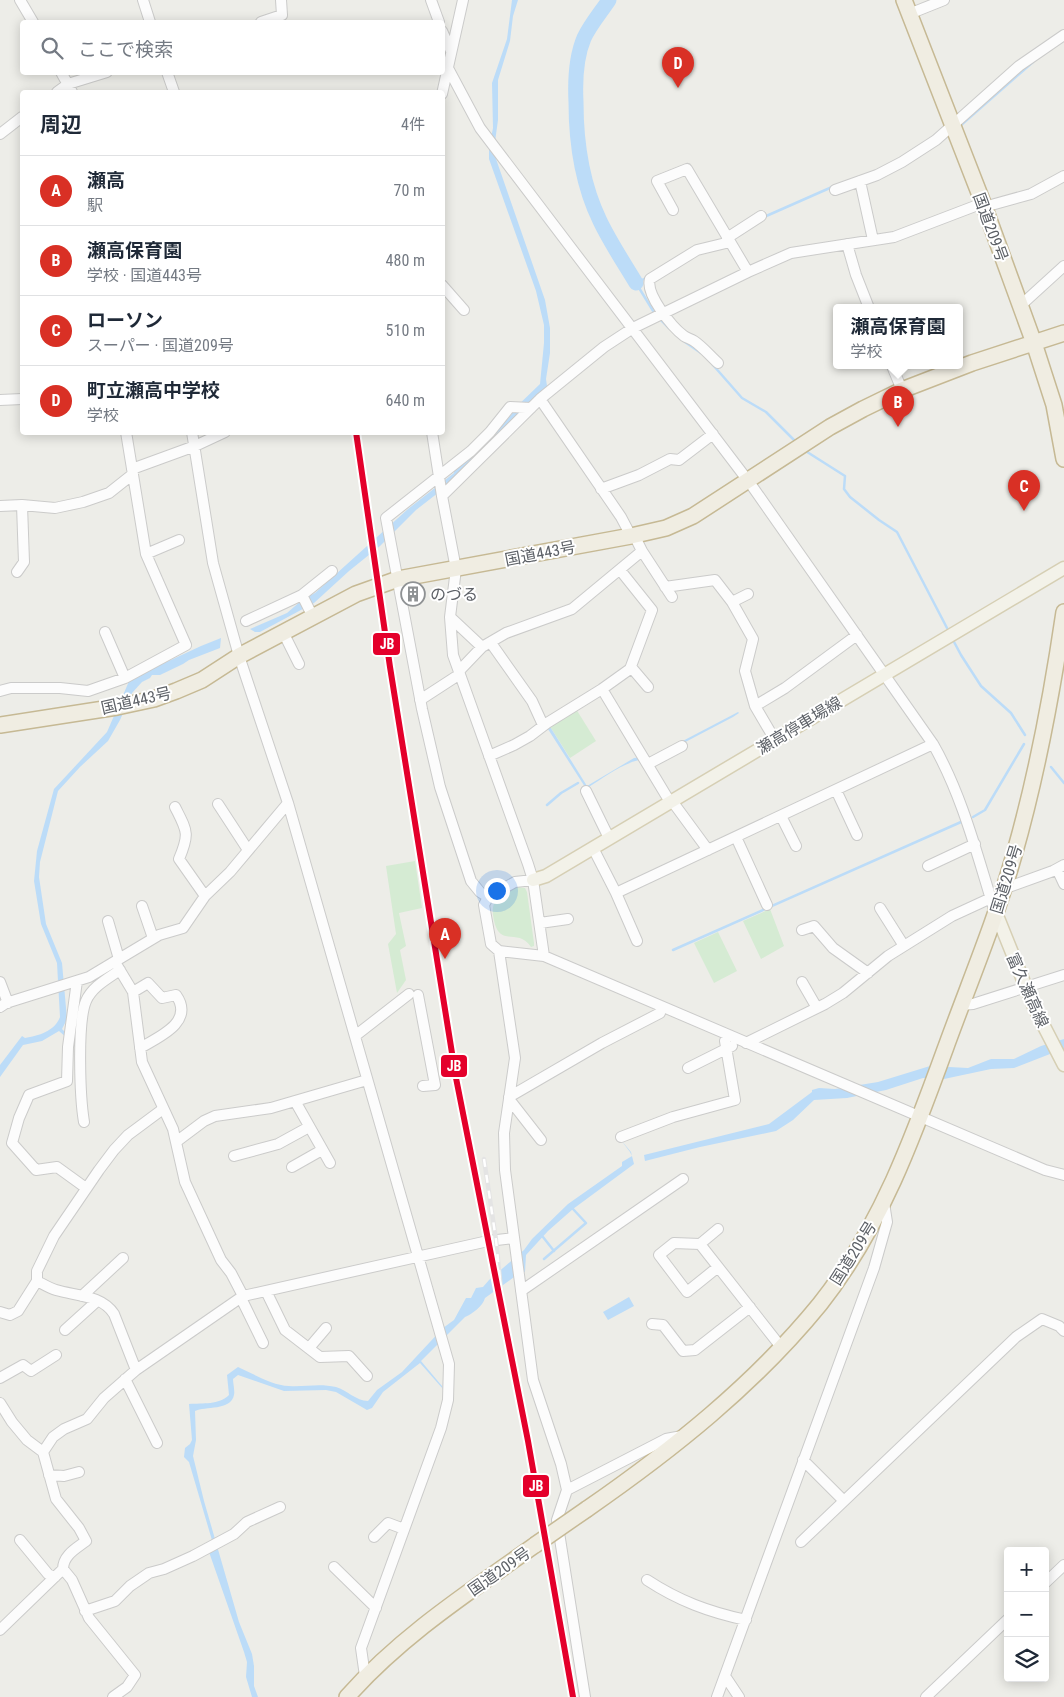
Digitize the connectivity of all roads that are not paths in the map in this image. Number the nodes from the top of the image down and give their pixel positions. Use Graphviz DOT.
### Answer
graph roads {
  1 [pos="20,0"];
  2 [pos="143,0"];
  3 [pos="281,0"];
  4 [pos="431,0"];
  5 [pos="463,0"];
  6 [pos="944,0"];
  7 [pos="906,7"];
  8 [pos="32,20"];
  9 [pos="149,20"];
  10 [pos="267,20"];
  11 [pos="437,20"];
  12 [pos="1064,35"];
  13 [pos="445,37"];
  14 [pos="451,50"];
  15 [pos="448,68"];
  16 [pos="63,75"];
  17 [pos="100,75"];
  18 [pos="168,75"];
  19 [pos="70,88"];
  20 [pos="173,90"];
  21 [pos="443,90"];
  22 [pos="20,119"];
  23 [pos="953,126"];
  24 [pos="0,134"];
  25 [pos="1064,176"];
  26 [pos="860,181"];
  27 [pos="835,190"];
  28 [pos="984,205"];
  29 [pos="673,210"];
  30 [pos="761,216"];
  31 [pos="728,240"];
  32 [pos="873,240"];
  33 [pos="847,244"];
  34 [pos="1064,266"];
  35 [pos="748,272"];
  36 [pos="445,288"];
  37 [pos="867,304"];
  38 [pos="1020,306"];
  39 [pos="464,310"];
  40 [pos="663,314"];
  41 [pos="633,328"];
  42 [pos="1064,333"];
  43 [pos="1034,343"];
  44 [pos="718,363"];
  45 [pos="963,366"];
  46 [pos="893,369"];
  47 [pos="956,369"];
  48 [pos="902,390"];
  49 [pos="20,399"];
  50 [pos="540,399"];
  51 [pos="0,400"];
  52 [pos="531,408"];
  53 [pos="713,434"];
  54 [pos="127,435"];
  55 [pos="193,435"];
  56 [pos="219,435"];
  57 [pos="432,435"];
  58 [pos="195,446"];
  59 [pos="1064,459"];
  60 [pos="133,471"];
  61 [pos="439,476"];
  62 [pos="748,481"];
  63 [pos="601,489"];
  64 [pos="442,496"];
  65 [pos="22,505"];
  66 [pos="0,506"];
  67 [pos="633,535"];
  68 [pos="179,540"];
  69 [pos="642,551"];
  70 [pos="146,554"];
  71 [pos="1064,568"];
  72 [pos="456,569"];
  73 [pos="620,570"];
  74 [pos="332,571"];
  75 [pos="17,572"];
  76 [pos="398,579"];
  77 [pos="665,587"];
  78 [pos="748,594"];
  79 [pos="302,595"];
  80 [pos="672,598"];
  81 [pos="732,602"];
  82 [pos="1064,612"];
  83 [pos="313,617"];
  84 [pos="450,617"];
  85 [pos="246,620"];
  86 [pos="105,632"];
  87 [pos="283,632"];
  88 [pos="857,635"];
  89 [pos="486,645"];
  90 [pos="239,656"];
  91 [pos="299,664"];
  92 [pos="1060,665"];
  93 [pos="631,667"];
  94 [pos="459,673"];
  95 [pos="885,674"];
  96 [pos="125,678"];
  97 [pos="648,687"];
  98 [pos="602,689"];
  99 [pos="0,691"];
  100 [pos="420,700"];
  101 [pos="755,706"];
  102 [pos="0,725"];
  103 [pos="544,725"];
  104 [pos="774,740"];
  105 [pos="933,744"];
  106 [pos="682,746"];
  107 [pos="489,756"];
  108 [pos="648,764"];
  109 [pos="836,790"];
  110 [pos="586,791"];
  111 [pos="671,801"];
  112 [pos="288,803"];
  113 [pos="218,804"];
  114 [pos="175,807"];
  115 [pos="781,816"];
  116 [pos="857,835"];
  117 [pos="736,837"];
  118 [pos="609,838"];
  119 [pos="975,844"];
  120 [pos="796,846"];
  121 [pos="593,848"];
  122 [pos="248,850"];
  123 [pos="708,850"];
  124 [pos="928,866"];
  125 [pos="1061,867"];
  126 [pos="533,880"];
  127 [pos="1064,884"];
  128 [pos="616,893"];
  129 [pos="997,894"];
  130 [pos="205,896"];
  131 [pos="488,897"];
  132 [pos="767,905"];
  133 [pos="142,906"];
  134 [pos="880,908"];
  135 [pos="996,913"];
  136 [pos="568,919"];
  137 [pos="108,921"];
  138 [pos="540,923"];
  139 [pos="802,930"];
  140 [pos="153,938"];
  141 [pos="637,941"];
  142 [pos="904,946"];
  143 [pos="499,951"];
  144 [pos="544,956"];
  145 [pos="118,964"];
  146 [pos="868,973"];
  147 [pos="1064,975"];
  148 [pos="77,981"];
  149 [pos="0,982"];
  150 [pos="802,982"];
  151 [pos="1025,986"];
  152 [pos="133,992"];
  153 [pos="4,1005"];
  154 [pos="961,1005"];
  155 [pos="817,1008"];
  156 [pos="660,1013"];
  157 [pos="355,1036"];
  158 [pos="746,1042"];
  159 [pos="140,1048"];
  160 [pos="1064,1065"];
  161 [pos="688,1068"];
  162 [pos="367,1080"];
  163 [pos="423,1086"];
  164 [pos="509,1098"];
  165 [pos="295,1101"];
  166 [pos="163,1109"];
  167 [pos="921,1116"];
  168 [pos="84,1122"];
  169 [pos="309,1127"];
  170 [pos="621,1137"];
  171 [pos="541,1140"];
  172 [pos="176,1142"];
  173 [pos="322,1150"];
  174 [pos="234,1156"];
  175 [pos="330,1163"];
  176 [pos="292,1167"];
  177 [pos="1064,1176"];
  178 [pos="684,1179"];
  179 [pos="86,1188"];
  180 [pos="884,1203"];
  181 [pos="718,1230"];
  182 [pos="514,1238"];
  183 [pos="700,1244"];
  184 [pos="418,1256"];
  185 [pos="123,1258"];
  186 [pos="718,1268"];
  187 [pos="37,1281"];
  188 [pos="266,1291"];
  189 [pos="521,1291"];
  190 [pos="82,1296"];
  191 [pos="242,1297"];
  192 [pos="97,1301"];
  193 [pos="750,1307"];
  194 [pos="0,1312"];
  195 [pos="652,1324"];
  196 [pos="326,1328"];
  197 [pos="66,1330"];
  198 [pos="1064,1331"];
  199 [pos="263,1343"];
  200 [pos="781,1347"];
  201 [pos="309,1348"];
  202 [pos="56,1355"];
  203 [pos="136,1370"];
  204 [pos="367,1376"];
  205 [pos="0,1378"];
  206 [pos="125,1379"];
  207 [pos="0,1403"];
  208 [pos="688,1434"];
  209 [pos="157,1443"];
  210 [pos="43,1452"];
  211 [pos="803,1460"];
  212 [pos="80,1472"];
  213 [pos="49,1475"];
  214 [pos="567,1490"];
  215 [pos="844,1501"];
  216 [pos="280,1508"];
  217 [pos="404,1529"];
  218 [pos="374,1537"];
  219 [pos="20,1540"];
  220 [pos="800,1542"];
  221 [pos="1064,1564"];
  222 [pos="334,1566"];
  223 [pos="59,1573"];
  224 [pos="1049,1578"];
  225 [pos="647,1580"];
  226 [pos="376,1608"];
  227 [pos="85,1611"];
  228 [pos="746,1620"];
  229 [pos="1004,1622"];
  230 [pos="0,1630"];
  231 [pos="365,1676"];
  232 [pos="725,1676"];
  233 [pos="128,1692"];
  234 [pos="113,1697"];
  235 [pos="347,1697"];
  236 [pos="585,1697"];
  237 [pos="717,1697"];
  238 [pos="739,1697"];
  239 [pos="926,1697"];
  1 -- 8 [label="street"];
  2 -- 9 [label="street"];
  3 -- 10 [label="street"];
  4 -- 11 [label="street"];
  5 -- 14 [label="street"];
  6 -- 7 [label="street"];
  7 -- 23 [label="highway, 国道209号"];
  12 -- 23 [label="street"];
  13 -- 14 [label="street"];
  14 -- 15 [label="street"];
  15 -- 21 [label="street"];
  15 -- 41 [label="street"];
  16 -- 19 [label="street"];
  17 -- 19 [label="street"];
  18 -- 20 [label="street"];
  22 -- 24 [label="street"];
  23 -- 26 [label="street"];
  23 -- 28 [label="highway, 国道209号"];
  25 -- 28 [label="street"];
  26 -- 27 [label="street"];
  26 -- 32 [label="street"];
  28 -- 32 [label="street"];
  28 -- 38 [label="highway, 国道209号"];
  29 -- 31 [label="street"];
  30 -- 31 [label="street"];
  31 -- 35 [label="street"];
  31 -- 40 [label="street"];
  32 -- 33 [label="street"];
  33 -- 35 [label="street"];
  33 -- 37 [label="street"];
  34 -- 38 [label="street"];
  35 -- 40 [label="street"];
  36 -- 39 [label="street"];
  38 -- 43 [label="highway, 国道209号"];
  40 -- 41 [label="street"];
  40 -- 44 [label="street"];
  41 -- 50 [label="street"];
  41 -- 53 [label="street"];
  42 -- 43 [label="highway, 国道443号"];
  43 -- 45 [label="highway, 国道443号"];
  43 -- 59 [label="highway, 国道209号"];
  46 -- 48 [label="street"];
  47 -- 48 [label="highway, 国道443号"];
  48 -- 62 [label="highway, 国道443号"];
  49 -- 51 [label="street"];
  50 -- 52 [label="street"];
  50 -- 63 [label="street"];
  52 -- 61 [label="street"];
  52 -- 64 [label="street"];
  53 -- 62 [label="street"];
  53 -- 63 [label="street"];
  54 -- 60 [label="street"];
  55 -- 58 [label="street"];
  56 -- 58 [label="street"];
  57 -- 61 [label="street"];
  58 -- 60 [label="street"];
  58 -- 90 [label="street"];
  60 -- 65 [label="street"];
  60 -- 70 [label="street"];
  61 -- 64 [label="street"];
  61 -- 76 [label="street"];
  62 -- 67 [label="highway, 国道443号"];
  62 -- 88 [label="street"];
  63 -- 67 [label="street"];
  64 -- 72 [label="street"];
  65 -- 66 [label="street"];
  65 -- 75 [label="street"];
  67 -- 69 [label="street"];
  67 -- 72 [label="highway, 国道443号"];
  68 -- 70 [label="street"];
  69 -- 73 [label="street"];
  69 -- 77 [label="street"];
  70 -- 96 [label="street"];
  71 -- 95 [label="main road, 瀬高停車場線"];
  72 -- 76 [label="highway, 国道443号"];
  72 -- 84 [label="street"];
  73 -- 89 [label="street"];
  73 -- 93 [label="street"];
  74 -- 79 [label="street"];
  76 -- 83 [label="highway, 国道443号"];
  76 -- 100 [label="street"];
  77 -- 80 [label="street"];
  77 -- 81 [label="street"];
  78 -- 81 [label="street"];
  79 -- 83 [label="street"];
  79 -- 85 [label="street"];
  81 -- 101 [label="street"];
  82 -- 92 [label="highway, 国道209号"];
  83 -- 87 [label="highway, 国道443号"];
  84 -- 89 [label="street"];
  84 -- 94 [label="street"];
  86 -- 96 [label="street"];
  87 -- 90 [label="highway, 国道443号"];
  87 -- 91 [label="street"];
  88 -- 95 [label="street"];
  88 -- 101 [label="street"];
  89 -- 94 [label="street"];
  89 -- 103 [label="street"];
  90 -- 102 [label="highway, 国道443号"];
  90 -- 112 [label="street"];
  92 -- 129 [label="highway, 国道209号"];
  93 -- 97 [label="street"];
  93 -- 98 [label="street"];
  94 -- 100 [label="street"];
  94 -- 107 [label="street"];
  95 -- 104 [label="main road, 瀬高停車場線"];
  95 -- 105 [label="street"];
  96 -- 99 [label="street"];
  98 -- 103 [label="street"];
  98 -- 108 [label="street"];
  100 -- 131 [label="street"];
  101 -- 104 [label="street"];
  103 -- 107 [label="street"];
  104 -- 111 [label="main road, 瀬高停車場線"];
  105 -- 109 [label="street"];
  105 -- 119 [label="street"];
  106 -- 108 [label="street"];
  107 -- 126 [label="street"];
  108 -- 111 [label="street"];
  109 -- 115 [label="street"];
  109 -- 116 [label="street"];
  110 -- 118 [label="street"];
  111 -- 118 [label="main road, 瀬高停車場線"];
  111 -- 123 [label="street"];
  112 -- 122 [label="street"];
  112 -- 157 [label="street"];
  113 -- 122 [label="street"];
  114 -- 130 [label="street"];
  115 -- 117 [label="street"];
  115 -- 120 [label="street"];
  117 -- 123 [label="street"];
  117 -- 132 [label="street"];
  118 -- 121 [label="main road, 瀬高停車場線"];
  119 -- 124 [label="street"];
  119 -- 129 [label="street"];
  121 -- 126 [label="main road, 瀬高停車場線"];
  121 -- 128 [label="street"];
  122 -- 130 [label="street"];
  123 -- 128 [label="street"];
  125 -- 127 [label="street"];
  125 -- 129 [label="street"];
  126 -- 131 [label="street"];
  126 -- 138 [label="street"];
  128 -- 141 [label="street"];
  129 -- 135 [label="highway, 国道209号"];
  129 -- 142 [label="street"];
  130 -- 140 [label="street"];
  131 -- 143 [label="street"];
  133 -- 140 [label="street"];
  134 -- 142 [label="street"];
  135 -- 151 [label="main road, 富久瀬高線"];
  135 -- 154 [label="highway, 国道209号"];
  136 -- 138 [label="street"];
  137 -- 145 [label="street"];
  138 -- 144 [label="street"];
  139 -- 146 [label="street"];
  140 -- 145 [label="street"];
  142 -- 146 [label="street"];
  143 -- 144 [label="street"];
  143 -- 164 [label="street"];
  144 -- 158 [label="street"];
  145 -- 148 [label="street"];
  145 -- 152 [label="street"];
  145 -- 168 [label="street"];
  146 -- 155 [label="street"];
  147 -- 151 [label="street"];
  148 -- 153 [label="street"];
  148 -- 179 [label="street"];
  149 -- 153 [label="street"];
  150 -- 155 [label="street"];
  151 -- 154 [label="street"];
  151 -- 160 [label="main road, 富久瀬高線"];
  152 -- 159 [label="street"];
  152 -- 159 [label="street"];
  154 -- 167 [label="highway, 国道209号"];
  155 -- 158 [label="street"];
  156 -- 164 [label="street"];
  157 -- 162 [label="street"];
  157 -- 163 [label="street"];
  158 -- 167 [label="street"];
  159 -- 166 [label="street"];
  161 -- 170 [label="street"];
  162 -- 165 [label="street"];
  162 -- 184 [label="street"];
  164 -- 171 [label="street"];
  164 -- 182 [label="street"];
  165 -- 169 [label="street"];
  165 -- 172 [label="street"];
  166 -- 172 [label="street"];
  166 -- 179 [label="street"];
  167 -- 177 [label="street"];
  167 -- 180 [label="highway, 国道209号"];
  169 -- 173 [label="street"];
  169 -- 174 [label="street"];
  172 -- 191 [label="street"];
  173 -- 175 [label="street"];
  173 -- 176 [label="street"];
  178 -- 189 [label="street"];
  179 -- 187 [label="street"];
  180 -- 200 [label="highway, 国道209号"];
  180 -- 211 [label="street"];
  181 -- 183 [label="street"];
  182 -- 184 [label="street"];
  182 -- 189 [label="street"];
  183 -- 186 [label="street"];
  183 -- 186 [label="street"];
  184 -- 188 [label="street"];
  184 -- 217 [label="street"];
  185 -- 190 [label="street"];
  186 -- 193 [label="street"];
  187 -- 190 [label="street"];
  187 -- 194 [label="street"];
  188 -- 191 [label="street"];
  188 -- 201 [label="street"];
  189 -- 214 [label="street"];
  190 -- 192 [label="street"];
  191 -- 199 [label="street"];
  191 -- 203 [label="street"];
  192 -- 197 [label="street"];
  192 -- 203 [label="street"];
  193 -- 195 [label="street"];
  193 -- 200 [label="street"];
  196 -- 201 [label="street"];
  198 -- 215 [label="street"];
  200 -- 208 [label="highway, 国道209号"];
  201 -- 204 [label="street"];
  202 -- 205 [label="street"];
  203 -- 206 [label="street"];
  206 -- 209 [label="street"];
  206 -- 210 [label="street"];
  207 -- 210 [label="street"];
  208 -- 214 [label="street"];
  208 -- 231 [label="highway, 国道209号, bridge"];
  210 -- 213 [label="street"];
  211 -- 215 [label="street"];
  211 -- 228 [label="street"];
  212 -- 213 [label="street"];
  213 -- 223 [label="street"];
  214 -- 236 [label="street"];
  215 -- 220 [label="street"];
  216 -- 227 [label="street"];
  217 -- 218 [label="street"];
  217 -- 226 [label="street"];
  219 -- 223 [label="street"];
  221 -- 224 [label="street"];
  222 -- 226 [label="street"];
  223 -- 227 [label="street"];
  223 -- 230 [label="street"];
  225 -- 228 [label="street"];
  226 -- 231 [label="street"];
  227 -- 233 [label="street"];
  228 -- 232 [label="street"];
  229 -- 239 [label="street"];
  231 -- 235 [label="highway, 国道209号"];
  232 -- 237 [label="street"];
  232 -- 238 [label="street"];
  233 -- 234 [label="street"];
}
